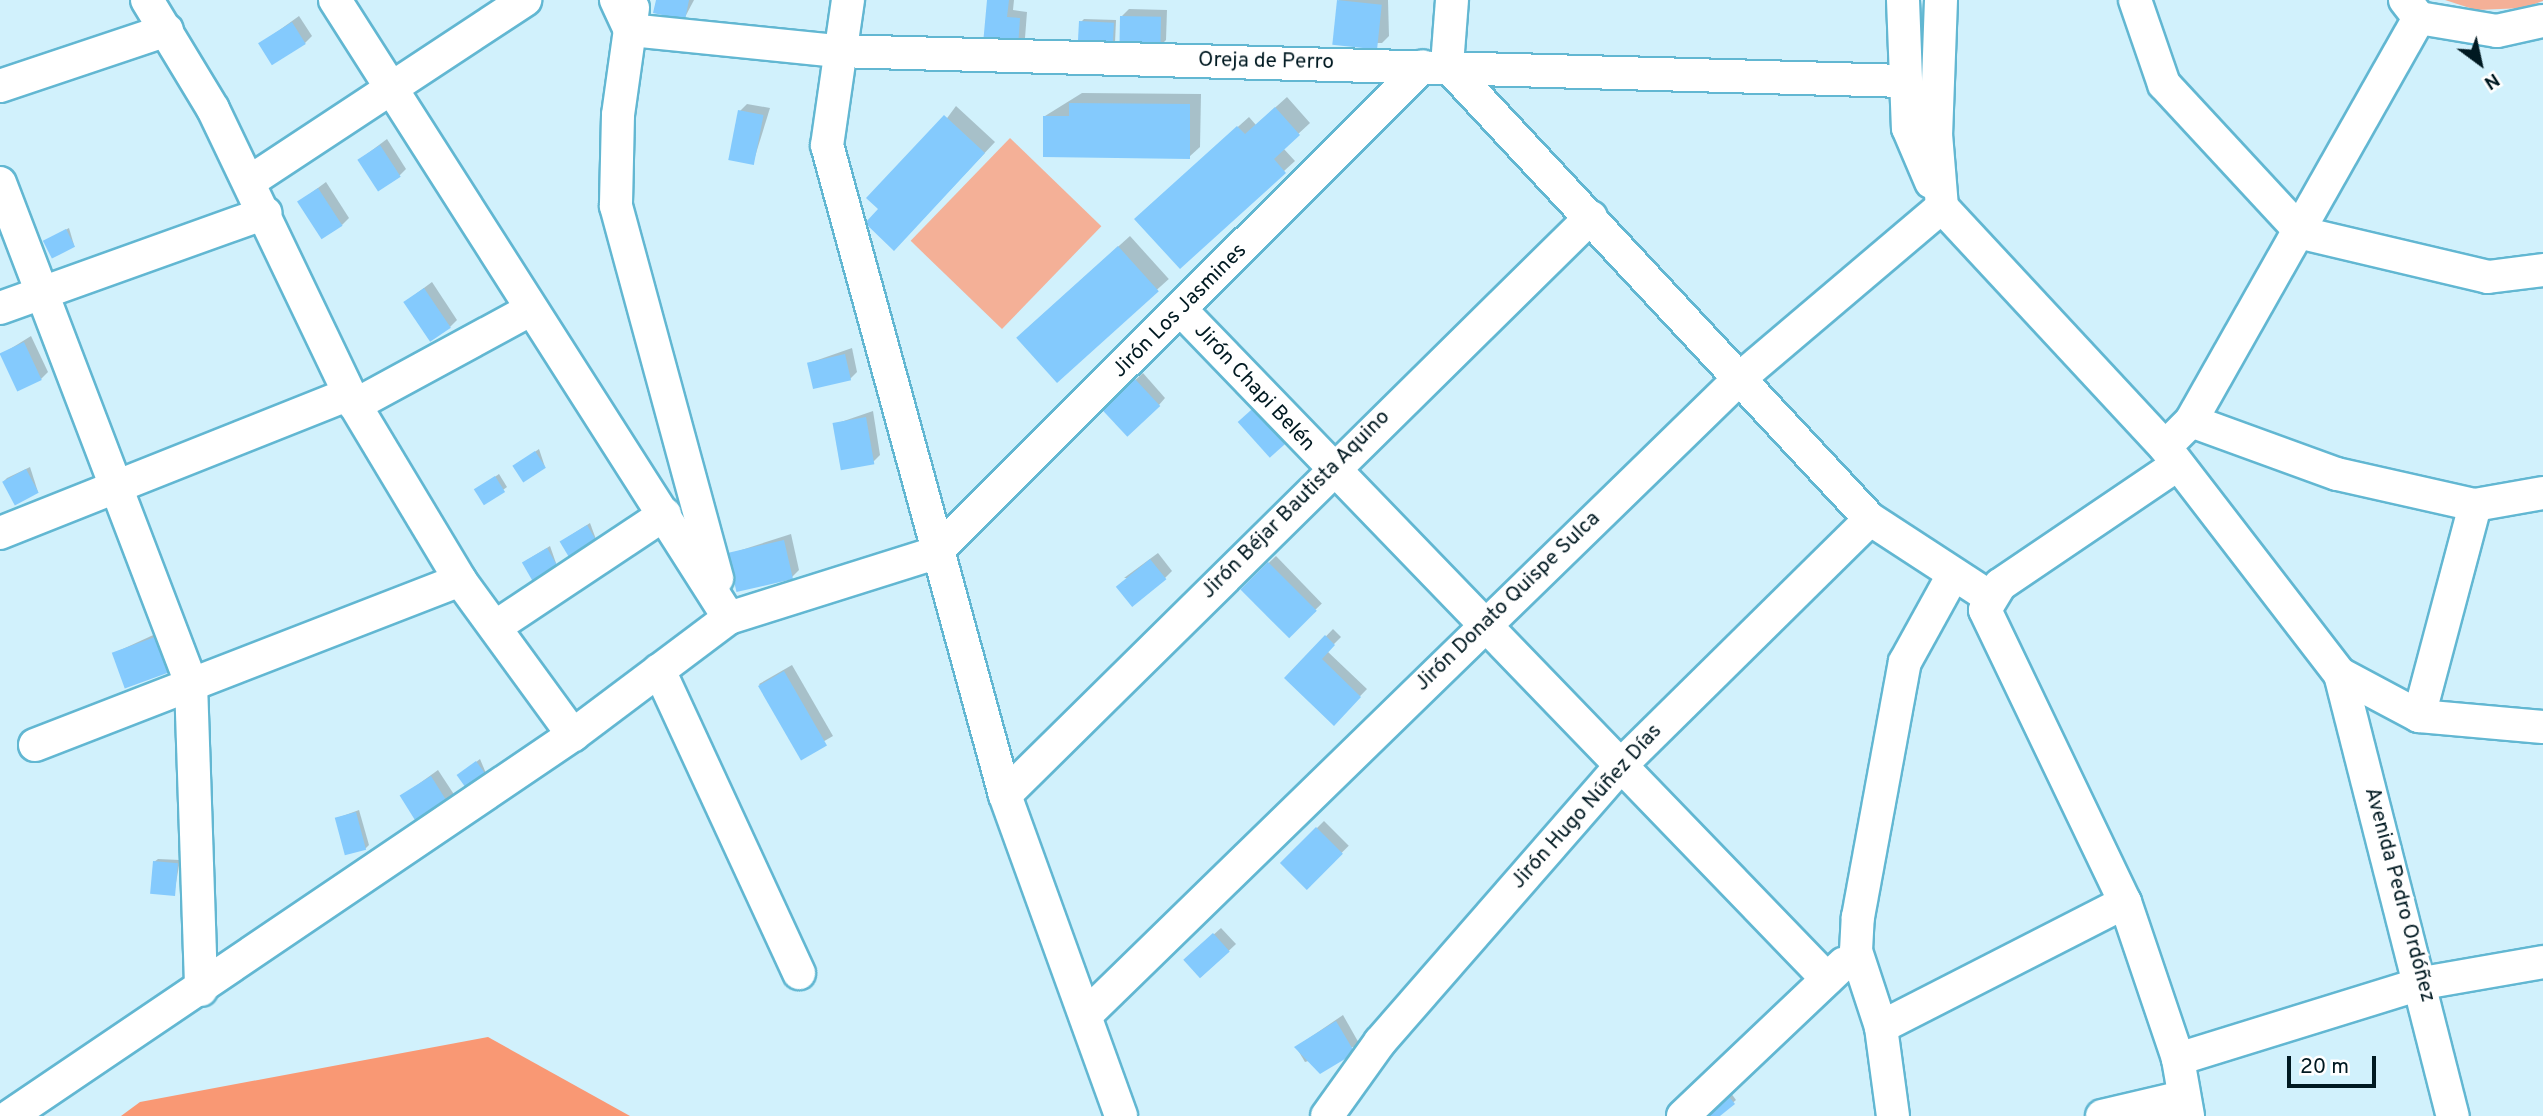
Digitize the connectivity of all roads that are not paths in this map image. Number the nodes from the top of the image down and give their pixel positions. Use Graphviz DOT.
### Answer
graph roads {
  1 [pos="146,0"];
  2 [pos="335,0"];
  3 [pos="525,0"];
  4 [pos="616,0"];
  5 [pos="848,0"];
  6 [pos="1452,0"];
  7 [pos="1903,0"];
  8 [pos="1941,0"];
  9 [pos="2135,0"];
  10 [pos="2412,9"];
  11 [pos="632,15"];
  12 [pos="2543,21"];
  13 [pos="167,30"];
  14 [pos="836,51"];
  15 [pos="1435,66"];
  16 [pos="1902,81"];
  17 [pos="0,86"];
  18 [pos="392,86"];
  19 [pos="249,182"];
  20 [pos="0,183"];
  21 [pos="1942,207"];
  22 [pos="265,214"];
  23 [pos="1591,218"];
  24 [pos="2302,233"];
  25 [pos="2543,270"];
  26 [pos="41,291"];
  27 [pos="0,308"];
  28 [pos="530,310"];
  29 [pos="1181,310"];
  30 [pos="1739,379"];
  31 [pos="352,399"];
  32 [pos="2191,421"];
  33 [pos="2171,456"];
  34 [pos="1331,469"];
  35 [pos="117,484"];
  36 [pos="2543,493"];
  37 [pos="2475,505"];
  38 [pos="665,514"];
  39 [pos="1870,519"];
  40 [pos="0,533"];
  41 [pos="935,553"];
  42 [pos="1953,575"];
  43 [pos="460,580"];
  44 [pos="1988,596"];
  45 [pos="729,618"];
  46 [pos="1483,624"];
  47 [pos="495,627"];
  48 [pos="659,670"];
  49 [pos="2340,674"];
  50 [pos="191,683"];
  51 [pos="2419,716"];
  52 [pos="2543,727"];
  53 [pos="573,735"];
  54 [pos="35,745"];
  55 [pos="1623,763"];
  56 [pos="1005,795"];
  57 [pos="2125,902"];
  58 [pos="1856,951"];
  59 [pos="2543,962"];
  60 [pos="799,973"];
  61 [pos="1827,979"];
  62 [pos="2423,983"];
  63 [pos="201,990"];
  64 [pos="1088,1013"];
  65 [pos="1881,1027"];
  66 [pos="2179,1059"];
  67 [pos="2186,1107"];
  68 [pos="9,1116"];
  69 [pos="1121,1116"];
  70 [pos="1327,1116"];
  71 [pos="1683,1116"];
  72 [pos="1893,1116"];
  73 [pos="2102,1116"];
  74 [pos="2453,1116"];
  1 -- 13 [label="street"];
  2 -- 18 [label="street"];
  3 -- 18 [label="street"];
  4 -- 11 [label="street"];
  5 -- 14 [label="street"];
  6 -- 15 [label="street"];
  7 -- 16 [label="street"];
  8 -- 21 [label="street"];
  9 -- 24 [label="street"];
  10 -- 12 [label="street"];
  10 -- 24 [label="street"];
  11 -- 14 [label="street, Oreja de Perro"];
  11 -- 45 [label="street"];
  13 -- 17 [label="street"];
  13 -- 19 [label="street"];
  14 -- 15 [label="street, Oreja de Perro"];
  14 -- 41 [label="street"];
  15 -- 16 [label="street, Oreja de Perro"];
  15 -- 23 [label="street"];
  15 -- 29 [label="street, Jirón Los Jasmines"];
  16 -- 21 [label="street"];
  18 -- 19 [label="street"];
  18 -- 28 [label="street"];
  19 -- 22 [label="street"];
  20 -- 26 [label="street"];
  21 -- 30 [label="street, Jirón Donato Quispe Sulca"];
  21 -- 33 [label="street"];
  22 -- 26 [label="street"];
  22 -- 31 [label="street"];
  23 -- 30 [label="street"];
  23 -- 34 [label="street, Jirón Béjar Bautista Aquino"];
  24 -- 25 [label="street"];
  24 -- 32 [label="street"];
  26 -- 27 [label="street"];
  26 -- 35 [label="street"];
  28 -- 31 [label="street"];
  28 -- 38 [label="street"];
  29 -- 34 [label="street, Jirón Chapi Belén"];
  29 -- 41 [label="street, Jirón Los Jasmines"];
  30 -- 39 [label="street"];
  30 -- 46 [label="street, Jirón Donato Quispe Sulca"];
  31 -- 35 [label="street"];
  31 -- 43 [label="street"];
  32 -- 33 [label="street"];
  32 -- 37 [label="street"];
  33 -- 44 [label="street"];
  33 -- 49 [label="street"];
  34 -- 46 [label="street, Jirón Chapi Belén"];
  34 -- 56 [label="street, Jirón Béjar Bautista Aquino"];
  35 -- 40 [label="street"];
  35 -- 50 [label="street"];
  36 -- 37 [label="street"];
  37 -- 51 [label="street"];
  38 -- 45 [label="street"];
  38 -- 47 [label="street"];
  39 -- 42 [label="street"];
  39 -- 55 [label="street, Jirón Hugo Núñez Días"];
  41 -- 45 [label="street"];
  41 -- 56 [label="street"];
  42 -- 44 [label="street"];
  42 -- 58 [label="street"];
  43 -- 47 [label="street"];
  43 -- 50 [label="street"];
  44 -- 57 [label="street"];
  45 -- 48 [label="street"];
  46 -- 55 [label="street, Jirón Chapi Belén"];
  46 -- 64 [label="street, Jirón Donato Quispe Sulca"];
  47 -- 53 [label="street"];
  48 -- 53 [label="street"];
  48 -- 60 [label="street"];
  49 -- 51 [label="street"];
  49 -- 62 [label="street, Avenida Pedro Ordóñez"];
  50 -- 54 [label="street"];
  50 -- 63 [label="street"];
  51 -- 52 [label="street"];
  53 -- 63 [label="street"];
  55 -- 61 [label="street, Jirón Chapi Belén"];
  55 -- 70 [label="street, Jirón Hugo Núñez Días"];
  56 -- 64 [label="street"];
  57 -- 65 [label="street"];
  57 -- 66 [label="street"];
  58 -- 61 [label="street"];
  58 -- 65 [label="street"];
  59 -- 62 [label="street"];
  61 -- 71 [label="street"];
  62 -- 66 [label="street"];
  62 -- 74 [label="street, Avenida Pedro Ordóñez"];
  63 -- 68 [label="street"];
  64 -- 69 [label="street"];
  65 -- 72 [label="street"];
  66 -- 67 [label="street"];
  67 -- 73 [label="street"];
}
